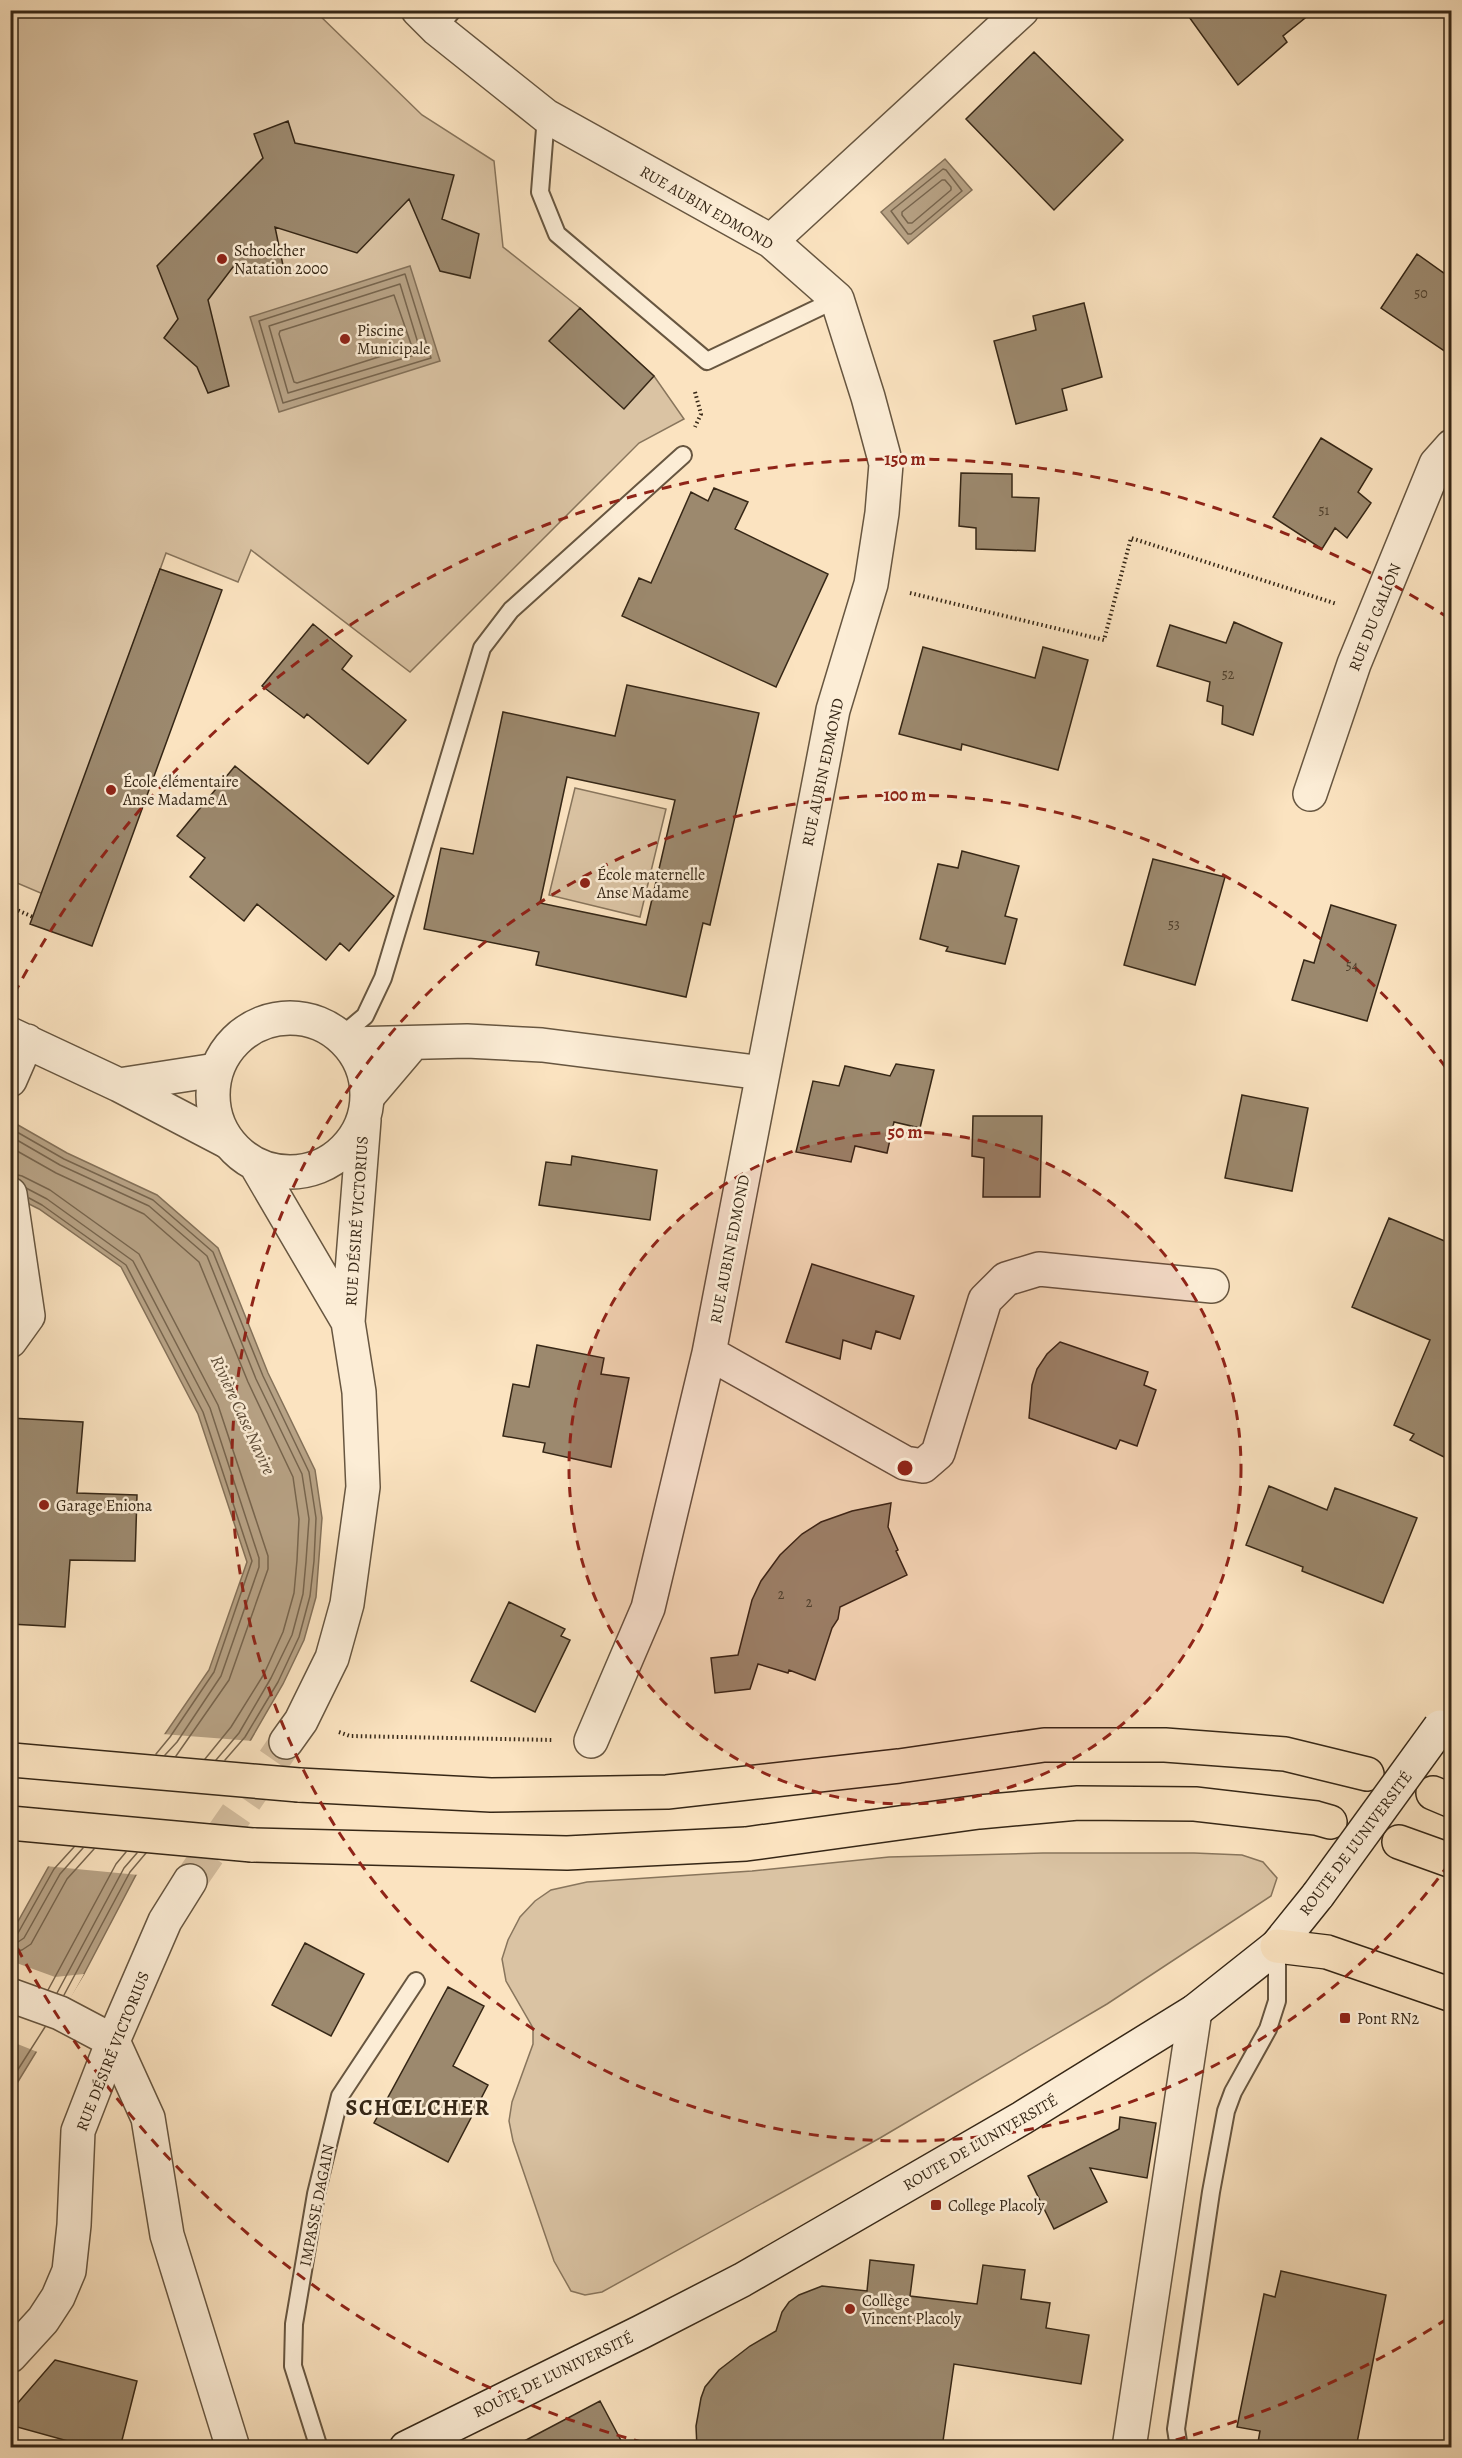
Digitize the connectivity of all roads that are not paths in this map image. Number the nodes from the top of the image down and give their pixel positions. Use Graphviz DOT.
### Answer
graph roads {
  1 [pos="1023,10"];
  2 [pos="436,17"];
  3 [pos="546,116"];
  4 [pos="771,241"];
  5 [pos="837,300"];
  6 [pos="1452,446"];
  7 [pos="683,455"];
  8 [pos="1310,794"];
  9 [pos="19,1037"];
  10 [pos="346,1040"];
  11 [pos="413,1043"];
  12 [pos="216,1070"];
  13 [pos="762,1073"];
  14 [pos="10,1080"];
  15 [pos="119,1085"];
  16 [pos="366,1108"];
  17 [pos="228,1142"];
  18 [pos="256,1165"];
  19 [pos="10,1194"];
  20 [pos="1212,1286"];
  21 [pos="348,1322"];
  22 [pos="10,1341"];
  23 [pos="709,1353"];
  24 [pos="1446,1718"];
  25 [pos="294,1732"];
  26 [pos="591,1741"];
  27 [pos="11,1760"];
  28 [pos="1367,1774"];
  29 [pos="1330,1822"];
  30 [pos="10,1823"];
  31 [pos="1399,1842"];
  32 [pos="1452,1861"];
  33 [pos="190,1881"];
  34 [pos="1277,1946"];
  35 [pos="416,1981"];
  36 [pos="10,1995"];
  37 [pos="1452,1995"];
  38 [pos="1195,2011"];
  39 [pos="113,2041"];
  40 [pos="10,2356"];
  41 [pos="233,2448"];
  42 [pos="319,2448"];
  43 [pos="406,2448"];
  44 [pos="1129,2448"];
  45 [pos="1179,2448"];
  1 -- 4 [label="street"];
  2 -- 3 [label="street, RUE AUBIN EDMOND"];
  3 -- 4 [label="street, RUE AUBIN EDMOND"];
  3 -- 5 [label="lane"];
  4 -- 5 [label="street, RUE AUBIN EDMOND"];
  5 -- 13 [label="street, RUE AUBIN EDMOND"];
  6 -- 8 [label="street, RUE DU GALION"];
  7 -- 10 [label="lane"];
  9 -- 14 [label="street"];
  9 -- 15 [label="street"];
  10 -- 11 [label="street"];
  10 -- 12 [label="street"];
  10 -- 16 [label="street"];
  11 -- 13 [label="street"];
  11 -- 16 [label="street"];
  12 -- 15 [label="street"];
  12 -- 17 [label="street"];
  13 -- 23 [label="street, RUE AUBIN EDMOND"];
  15 -- 17 [label="street"];
  16 -- 18 [label="street"];
  16 -- 21 [label="street, RUE DÉSIRÉ VICTORIUS"];
  17 -- 18 [label="street"];
  18 -- 21 [label="street, RUE DÉSIRÉ VICTORIUS"];
  19 -- 22 [label="street"];
  20 -- 23 [label="street"];
  21 -- 25 [label="street, RUE DÉSIRÉ VICTORIUS"];
  23 -- 26 [label="street, RUE AUBIN EDMOND"];
  24 -- 34 [label="street, ROUTE DE L'UNIVERSITÉ, bridge"];
  27 -- 28 [label="main road, bridge"];
  29 -- 30 [label="main road, bridge"];
  31 -- 32 [label="main road"];
  33 -- 39 [label="street, RUE DÉSIRÉ VICTORIUS"];
  34 -- 37 [label="main road"];
  34 -- 38 [label="street, ROUTE DE L'UNIVERSITÉ"];
  34 -- 45 [label="lane"];
  35 -- 42 [label="lane, IMPASSE DAGAIN"];
  36 -- 39 [label="street"];
  38 -- 43 [label="street, ROUTE DE L'UNIVERSITÉ"];
  38 -- 44 [label="street"];
  39 -- 40 [label="street, RUE DÉSIRÉ VICTORIUS"];
  39 -- 41 [label="street"];
}
